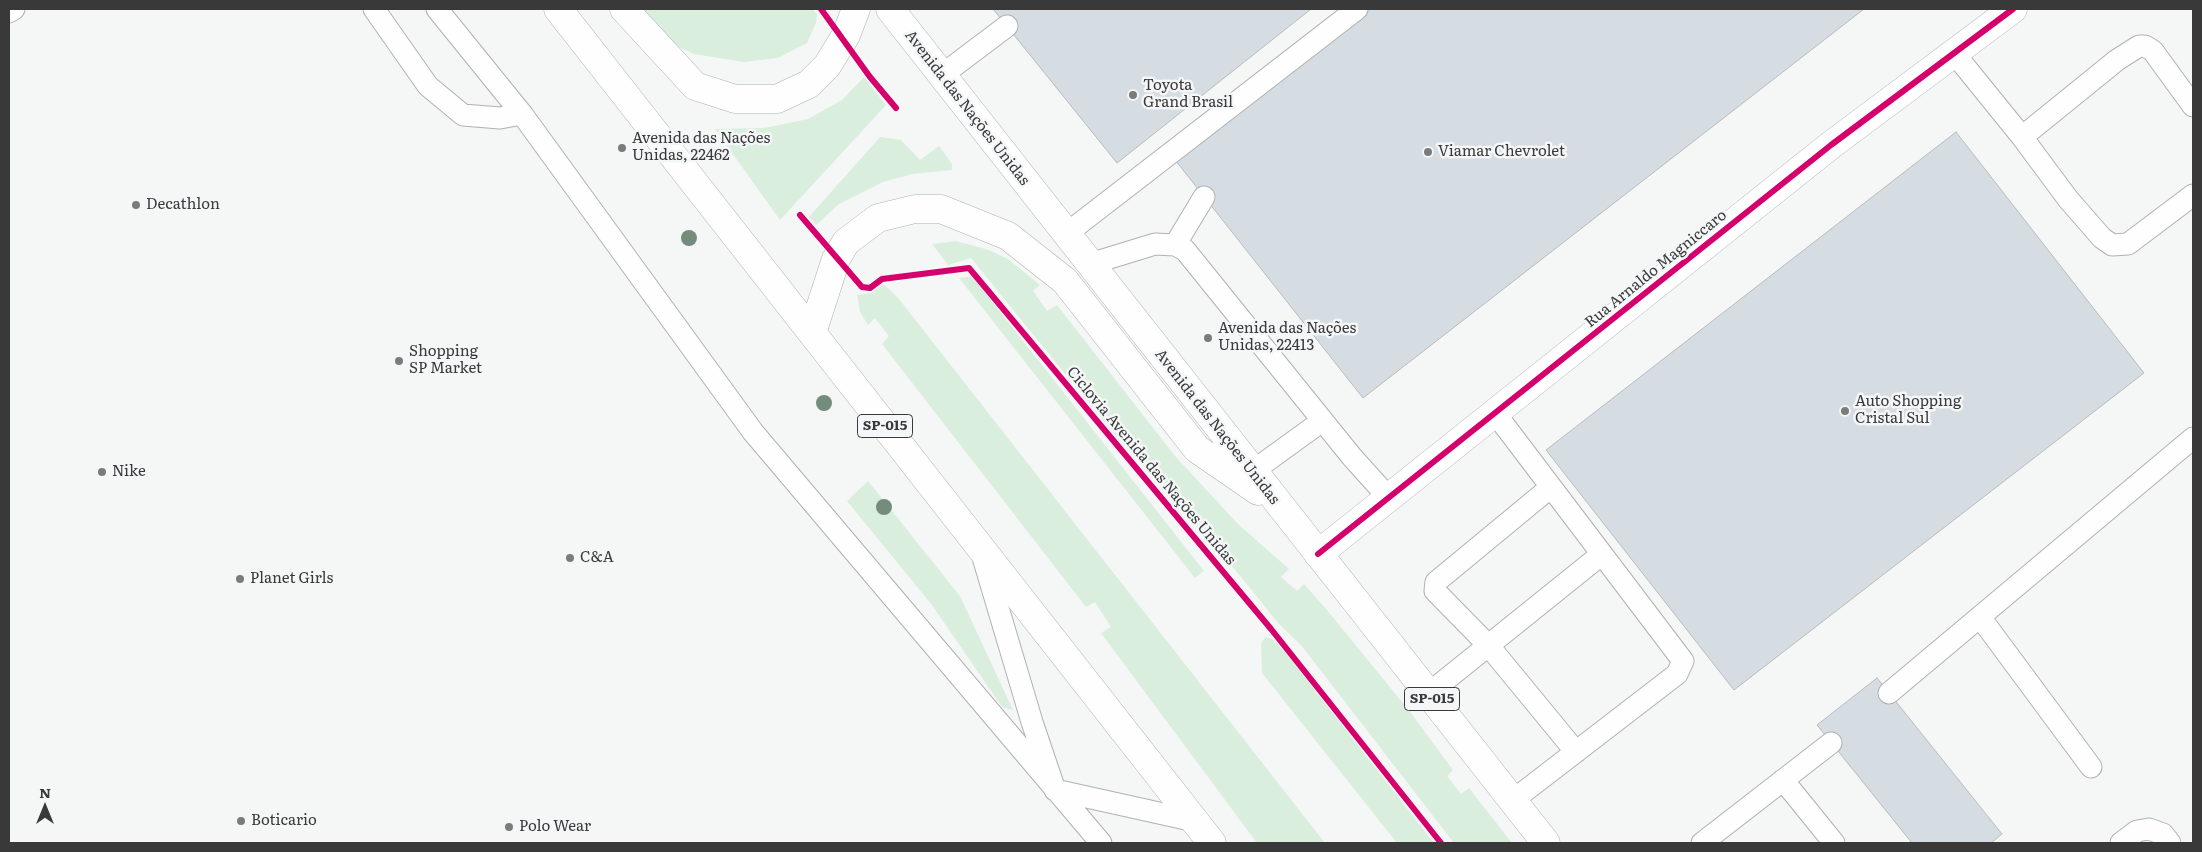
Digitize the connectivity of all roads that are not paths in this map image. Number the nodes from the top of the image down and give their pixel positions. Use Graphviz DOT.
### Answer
graph roads {
  1 [pos="14,9"];
  2 [pos="374,9"];
  3 [pos="437,9"];
  4 [pos="558,9"];
  5 [pos="624,9"];
  6 [pos="856,9"];
  7 [pos="890,9"];
  8 [pos="1357,9"];
  9 [pos="2013,9"];
  10 [pos="9,12"];
  11 [pos="1007,26"];
  12 [pos="1954,53"];
  13 [pos="942,75"];
  14 [pos="2193,106"];
  15 [pos="522,114"];
  16 [pos="2022,137"];
  17 [pos="2193,195"];
  18 [pos="1204,197"];
  19 [pos="1066,234"];
  20 [pos="1175,245"];
  21 [pos="1090,264"];
  22 [pos="812,333"];
  23 [pos="1495,413"];
  24 [pos="1322,421"];
  25 [pos="2193,438"];
  26 [pos="1253,472"];
  27 [pos="1551,487"];
  28 [pos="1388,497"];
  29 [pos="1279,506"];
  30 [pos="980,547"];
  31 [pos="1318,554"];
  32 [pos="1602,554"];
  33 [pos="1980,617"];
  34 [pos="1488,645"];
  35 [pos="1890,693"];
  36 [pos="1428,694"];
  37 [pos="1831,743"];
  38 [pos="1576,752"];
  39 [pos="2091,767"];
  40 [pos="1784,780"];
  41 [pos="1056,790"];
  42 [pos="1512,801"];
  43 [pos="1195,821"];
  44 [pos="1101,843"];
  45 [pos="1212,843"];
  46 [pos="1546,843"];
  47 [pos="1702,843"];
  48 [pos="1834,843"];
  49 [pos="2122,843"];
  50 [pos="2170,843"];
  1 -- 10 [label="lane"];
  2 -- 15 [label="lane"];
  3 -- 15 [label="lane"];
  4 -- 22 [label="main road, SP-015"];
  5 -- 6 [label="main road"];
  7 -- 13 [label="main road, Avenida das Nações Unidas / SP-015"];
  8 -- 19 [label="lane"];
  9 -- 12 [label="main road, Rua Arnaldo Magniccaro"];
  11 -- 13 [label="lane"];
  12 -- 16 [label="lane"];
  12 -- 23 [label="main road, Rua Arnaldo Magniccaro"];
  13 -- 19 [label="main road, Avenida das Nações Unidas / SP-015"];
  14 -- 16 [label="lane"];
  15 -- 41 [label="lane"];
  16 -- 17 [label="lane"];
  18 -- 20 [label="lane"];
  19 -- 21 [label="main road, Avenida das Nações Unidas / SP-015"];
  20 -- 21 [label="lane"];
  20 -- 24 [label="lane"];
  21 -- 26 [label="main road, Avenida das Nações Unidas / SP-015"];
  22 -- 29 [label="main road"];
  22 -- 30 [label="main road, SP-015"];
  23 -- 27 [label="lane"];
  23 -- 28 [label="main road, Rua Arnaldo Magniccaro"];
  24 -- 26 [label="lane"];
  24 -- 28 [label="lane"];
  25 -- 33 [label="lane"];
  26 -- 29 [label="main road, Avenida das Nações Unidas / SP-015"];
  27 -- 32 [label="lane"];
  27 -- 34 [label="lane"];
  28 -- 31 [label="main road, Rua Arnaldo Magniccaro"];
  29 -- 31 [label="main road, Avenida das Nações Unidas / SP-015"];
  30 -- 41 [label="lane"];
  30 -- 43 [label="main road, SP-015"];
  31 -- 36 [label="main road, Avenida das Nações Unidas / SP-015"];
  32 -- 34 [label="lane"];
  32 -- 38 [label="lane"];
  33 -- 35 [label="lane"];
  33 -- 39 [label="lane"];
  34 -- 36 [label="lane"];
  34 -- 38 [label="lane"];
  36 -- 42 [label="main road, Avenida das Nações Unidas / SP-015"];
  37 -- 40 [label="lane"];
  38 -- 42 [label="lane"];
  40 -- 47 [label="lane"];
  40 -- 48 [label="lane"];
  41 -- 43 [label="lane"];
  41 -- 44 [label="lane"];
  42 -- 46 [label="main road, Avenida das Nações Unidas / SP-015"];
  43 -- 45 [label="main road, SP-015"];
  49 -- 50 [label="lane"];
}
